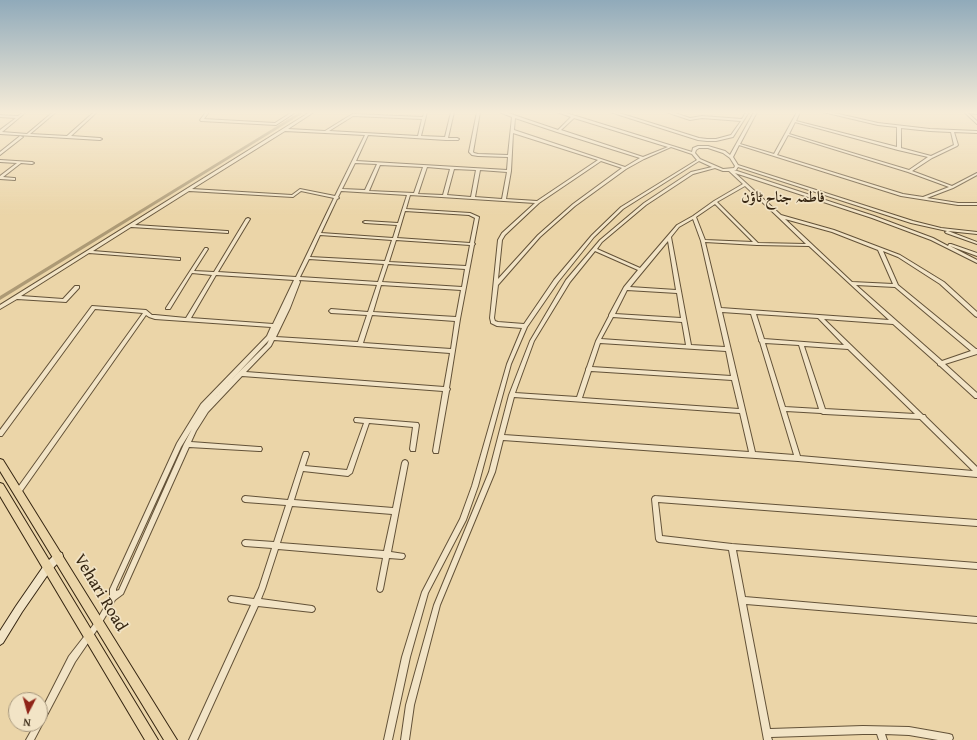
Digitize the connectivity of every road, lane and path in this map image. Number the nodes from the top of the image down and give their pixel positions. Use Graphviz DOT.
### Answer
graph roads {
  1 [pos="9,147"];
  2 [pos="258,147"];
  3 [pos="361,147"];
  4 [pos="473,147"];
  5 [pos="511,147"];
  6 [pos="558,147"];
  7 [pos="607,147"];
  8 [pos="670,147"];
  9 [pos="702,147"];
  10 [pos="737,147"];
  11 [pos="746,147"];
  12 [pos="780,147"];
  13 [pos="828,147"];
  14 [pos="890,147"];
  15 [pos="953,147"];
  16 [pos="899,149"];
  17 [pos="693,153"];
  18 [pos="0,154"];
  19 [pos="510,156"];
  20 [pos="775,156"];
  21 [pos="731,157"];
  22 [pos="643,158"];
  23 [pos="931,158"];
  24 [pos="600,160"];
  25 [pos="699,160"];
  26 [pos="0,161"];
  27 [pos="20,162"];
  28 [pos="354,162"];
  29 [pos="32,163"];
  30 [pos="379,164"];
  31 [pos="737,166"];
  32 [pos="425,167"];
  33 [pos="716,167"];
  34 [pos="452,168"];
  35 [pos="625,168"];
  36 [pos="478,169"];
  37 [pos="730,170"];
  38 [pos="508,171"];
  39 [pos="909,171"];
  40 [pos="977,174"];
  41 [pos="0,178"];
  42 [pos="14,179"];
  43 [pos="745,185"];
  44 [pos="952,187"];
  45 [pos="188,190"];
  46 [pos="340,190"];
  47 [pos="367,191"];
  48 [pos="410,194"];
  49 [pos="416,194"];
  50 [pos="445,196"];
  51 [pos="337,198"];
  52 [pos="473,198"];
  53 [pos="924,198"];
  54 [pos="504,200"];
  55 [pos="538,202"];
  56 [pos="715,202"];
  57 [pos="977,204"];
  58 [pos="404,210"];
  59 [pos="778,215"];
  60 [pos="694,217"];
  61 [pos="248,220"];
  62 [pos="365,222"];
  63 [pos="399,224"];
  64 [pos="131,226"];
  65 [pos="941,229"];
  66 [pos="227,232"];
  67 [pos="977,233"];
  68 [pos="319,234"];
  69 [pos="669,237"];
  70 [pos="394,239"];
  71 [pos="932,239"];
  72 [pos="703,240"];
  73 [pos="977,243"];
  74 [pos="473,244"];
  75 [pos="758,244"];
  76 [pos="810,245"];
  77 [pos="206,249"];
  78 [pos="880,249"];
  79 [pos="594,250"];
  80 [pos="89,252"];
  81 [pos="977,255"];
  82 [pos="308,258"];
  83 [pos="179,259"];
  84 [pos="386,262"];
  85 [pos="977,262"];
  86 [pos="468,268"];
  87 [pos="641,270"];
  88 [pos="192,272"];
  89 [pos="216,274"];
  90 [pos="298,280"];
  91 [pos="851,283"];
  92 [pos="379,284"];
  93 [pos="495,285"];
  94 [pos="896,286"];
  95 [pos="77,287"];
  96 [pos="626,288"];
  97 [pos="464,289"];
  98 [pos="679,292"];
  99 [pos="16,297"];
  100 [pos="0,307"];
  101 [pos="168,308"];
  102 [pos="719,310"];
  103 [pos="331,311"];
  104 [pos="146,312"];
  105 [pos="752,313"];
  106 [pos="370,314"];
  107 [pos="977,314"];
  108 [pos="611,316"];
  109 [pos="820,318"];
  110 [pos="458,319"];
  111 [pos="187,320"];
  112 [pos="684,320"];
  113 [pos="894,322"];
  114 [pos="274,326"];
  115 [pos="525,326"];
  116 [pos="271,338"];
  117 [pos="598,341"];
  118 [pos="761,341"];
  119 [pos="360,344"];
  120 [pos="801,344"];
  121 [pos="689,347"];
  122 [pos="850,347"];
  123 [pos="728,349"];
  124 [pos="453,351"];
  125 [pos="977,351"];
  126 [pos="940,364"];
  127 [pos="588,369"];
  128 [pos="240,374"];
  129 [pos="734,378"];
  130 [pos="447,389"];
  131 [pos="512,395"];
  132 [pos="977,396"];
  133 [pos="579,400"];
  134 [pos="783,409"];
  135 [pos="742,412"];
  136 [pos="824,412"];
  137 [pos="923,417"];
  138 [pos="357,420"];
  139 [pos="367,421"];
  140 [pos="0,434"];
  141 [pos="501,437"];
  142 [pos="187,444"];
  143 [pos="258,449"];
  144 [pos="413,449"];
  145 [pos="436,451"];
  146 [pos="306,454"];
  147 [pos="753,455"];
  148 [pos="798,458"];
  149 [pos="0,463"];
  150 [pos="405,463"];
  151 [pos="301,468"];
  152 [pos="977,472"];
  153 [pos="0,487"];
  154 [pos="18,492"];
  155 [pos="245,499"];
  156 [pos="290,503"];
  157 [pos="396,511"];
  158 [pos="977,523"];
  159 [pos="245,543"];
  160 [pos="276,546"];
  161 [pos="732,547"];
  162 [pos="387,555"];
  163 [pos="58,556"];
  164 [pos="402,556"];
  165 [pos="977,566"];
  166 [pos="48,567"];
  167 [pos="380,589"];
  168 [pos="113,598"];
  169 [pos="231,599"];
  170 [pos="742,600"];
  171 [pos="256,602"];
  172 [pos="312,608"];
  173 [pos="977,620"];
  174 [pos="99,622"];
  175 [pos="89,635"];
  176 [pos="0,640"];
  177 [pos="48,706"];
  178 [pos="880,730"];
  179 [pos="768,737"];
  180 [pos="949,738"];
  181 [pos="152,740"];
  182 [pos="171,740"];
  183 [pos="193,740"];
  184 [pos="388,740"];
  185 [pos="405,740"];
  186 [pos="883,740"];
  1 -- 18 [label="street"];
  2 -- 45 [label="street"];
  3 -- 28 [label="street"];
  4 -- 19 [label="street"];
  5 -- 19 [label="street"];
  6 -- 24 [label="street"];
  7 -- 22 [label="street"];
  8 -- 17 [label="street"];
  8 -- 22 [label="street"];
  9 -- 17 [label="street"];
  9 -- 21 [label="street"];
  10 -- 21 [label="street"];
  11 -- 20 [label="street"];
  12 -- 20 [label="street"];
  13 -- 39 [label="street"];
  14 -- 16 [label="street"];
  15 -- 23 [label="street"];
  16 -- 23 [label="street"];
  17 -- 25 [label="street"];
  19 -- 38 [label="street"];
  20 -- 53 [label="street"];
  21 -- 31 [label="street"];
  22 -- 35 [label="street"];
  23 -- 39 [label="street"];
  24 -- 35 [label="street"];
  24 -- 55 [label="street"];
  25 -- 33 [label="street"];
  25 -- 115 [label="street"];
  26 -- 27 [label="street"];
  27 -- 29 [label="street"];
  27 -- 41 [label="street"];
  28 -- 30 [label="street"];
  28 -- 46 [label="street"];
  30 -- 32 [label="street"];
  30 -- 47 [label="street"];
  31 -- 37 [label="street"];
  31 -- 65 [label="street"];
  32 -- 34 [label="street"];
  32 -- 49 [label="street"];
  33 -- 37 [label="street"];
  33 -- 79 [label="street"];
  34 -- 36 [label="street"];
  34 -- 50 [label="street"];
  35 -- 93 [label="street"];
  36 -- 38 [label="street"];
  36 -- 52 [label="street"];
  37 -- 43 [label="street"];
  37 -- 71 [label="street"];
  38 -- 54 [label="street"];
  39 -- 44 [label="street"];
  40 -- 44 [label="street"];
  41 -- 42 [label="street"];
  43 -- 56 [label="street"];
  43 -- 59 [label="street"];
  44 -- 53 [label="street"];
  45 -- 51 [label="street"];
  45 -- 64 [label="street"];
  46 -- 47 [label="street"];
  46 -- 51 [label="street"];
  47 -- 48 [label="street"];
  48 -- 49 [label="street"];
  48 -- 58 [label="street"];
  49 -- 50 [label="street"];
  50 -- 52 [label="street"];
  51 -- 68 [label="street"];
  52 -- 54 [label="street"];
  53 -- 57 [label="street"];
  54 -- 55 [label="street"];
  55 -- 93 [label="street"];
  56 -- 60 [label="street"];
  56 -- 75 [label="street"];
  58 -- 63 [label="street"];
  58 -- 74 [label="street"];
  59 -- 76 [label="street"];
  59 -- 78 [label="street"];
  60 -- 69 [label="street"];
  60 -- 72 [label="street"];
  61 -- 89 [label="street"];
  62 -- 63 [label="street"];
  63 -- 70 [label="street"];
  64 -- 66 [label="street"];
  64 -- 80 [label="street"];
  65 -- 67 [label="street"];
  65 -- 73 [label="street"];
  68 -- 70 [label="street"];
  68 -- 82 [label="street"];
  69 -- 87 [label="street"];
  69 -- 98 [label="street"];
  70 -- 74 [label="street"];
  70 -- 84 [label="street"];
  71 -- 81 [label="street"];
  71 -- 85 [label="street"];
  72 -- 75 [label="street"];
  72 -- 102 [label="street"];
  74 -- 86 [label="street"];
  75 -- 76 [label="street"];
  76 -- 91 [label="street"];
  77 -- 88 [label="street"];
  78 -- 94 [label="street"];
  78 -- 107 [label="street"];
  79 -- 87 [label="street"];
  79 -- 131 [label="street"];
  80 -- 83 [label="street"];
  80 -- 99 [label="street"];
  82 -- 84 [label="street"];
  82 -- 90 [label="street"];
  84 -- 86 [label="street"];
  84 -- 92 [label="street"];
  86 -- 97 [label="street"];
  87 -- 96 [label="street"];
  88 -- 89 [label="street"];
  88 -- 101 [label="street"];
  89 -- 90 [label="street"];
  89 -- 111 [label="street"];
  90 -- 92 [label="street"];
  90 -- 114 [label="street"];
  90 -- 116 [label="street"];
  91 -- 94 [label="street"];
  91 -- 113 [label="street"];
  92 -- 97 [label="street"];
  92 -- 106 [label="street"];
  93 -- 115 [label="street"];
  94 -- 125 [label="street"];
  95 -- 99 [label="street"];
  96 -- 98 [label="street"];
  96 -- 108 [label="street"];
  97 -- 110 [label="street"];
  98 -- 112 [label="street"];
  99 -- 100 [label="street"];
  102 -- 105 [label="street"];
  102 -- 123 [label="street"];
  103 -- 106 [label="street"];
  104 -- 111 [label="street"];
  104 -- 140 [label="street"];
  104 -- 154 [label="street"];
  105 -- 109 [label="street"];
  105 -- 118 [label="street"];
  106 -- 110 [label="street"];
  106 -- 119 [label="street"];
  108 -- 112 [label="street"];
  108 -- 117 [label="street"];
  109 -- 113 [label="street"];
  109 -- 122 [label="street"];
  110 -- 124 [label="street"];
  111 -- 114 [label="street"];
  112 -- 121 [label="street"];
  113 -- 126 [label="street"];
  114 -- 116 [label="street"];
  115 -- 184 [label="street"];
  116 -- 119 [label="street"];
  116 -- 128 [label="street"];
  116 -- 168 [label="street"];
  117 -- 121 [label="street"];
  117 -- 127 [label="street"];
  118 -- 120 [label="street"];
  118 -- 134 [label="street"];
  119 -- 124 [label="street"];
  120 -- 122 [label="street"];
  120 -- 136 [label="street"];
  121 -- 123 [label="street"];
  122 -- 137 [label="street"];
  123 -- 129 [label="street"];
  124 -- 130 [label="street"];
  125 -- 126 [label="street"];
  126 -- 132 [label="street"];
  127 -- 129 [label="street"];
  127 -- 133 [label="street"];
  128 -- 130 [label="street"];
  128 -- 142 [label="street"];
  129 -- 135 [label="street"];
  130 -- 145 [label="street"];
  131 -- 133 [label="street"];
  131 -- 141 [label="street"];
  133 -- 135 [label="street"];
  134 -- 136 [label="street"];
  134 -- 148 [label="street"];
  135 -- 147 [label="street"];
  136 -- 137 [label="street"];
  137 -- 152 [label="street"];
  138 -- 139 [label="street"];
  139 -- 144 [label="street"];
  139 -- 151 [label="street"];
  141 -- 147 [label="street"];
  141 -- 185 [label="street"];
  142 -- 143 [label="street"];
  142 -- 168 [label="street"];
  146 -- 151 [label="street"];
  147 -- 148 [label="street"];
  148 -- 152 [label="street"];
  149 -- 154 [label="main road, Vehari Road"];
  150 -- 157 [label="street"];
  151 -- 156 [label="street"];
  153 -- 166 [label="main road, Vehari Road"];
  154 -- 163 [label="main road, Vehari Road"];
  155 -- 156 [label="street"];
  156 -- 157 [label="street"];
  156 -- 160 [label="street"];
  157 -- 162 [label="street"];
  158 -- 161 [label="street"];
  159 -- 160 [label="street"];
  160 -- 162 [label="street"];
  160 -- 171 [label="street"];
  161 -- 165 [label="street"];
  161 -- 170 [label="street"];
  162 -- 164 [label="street"];
  162 -- 167 [label="street"];
  163 -- 166 [label="main road"];
  163 -- 174 [label="main road, Vehari Road"];
  166 -- 175 [label="main road, Vehari Road"];
  166 -- 176 [label="main road"];
  168 -- 174 [label="street"];
  169 -- 171 [label="street"];
  170 -- 173 [label="street"];
  170 -- 179 [label="street"];
  171 -- 172 [label="street"];
  171 -- 183 [label="street"];
  174 -- 175 [label="street"];
  174 -- 182 [label="main road, Vehari Road"];
  175 -- 177 [label="street"];
  175 -- 181 [label="main road, Vehari Road"];
  178 -- 179 [label="street"];
  178 -- 180 [label="street"];
  178 -- 186 [label="street"];
}
